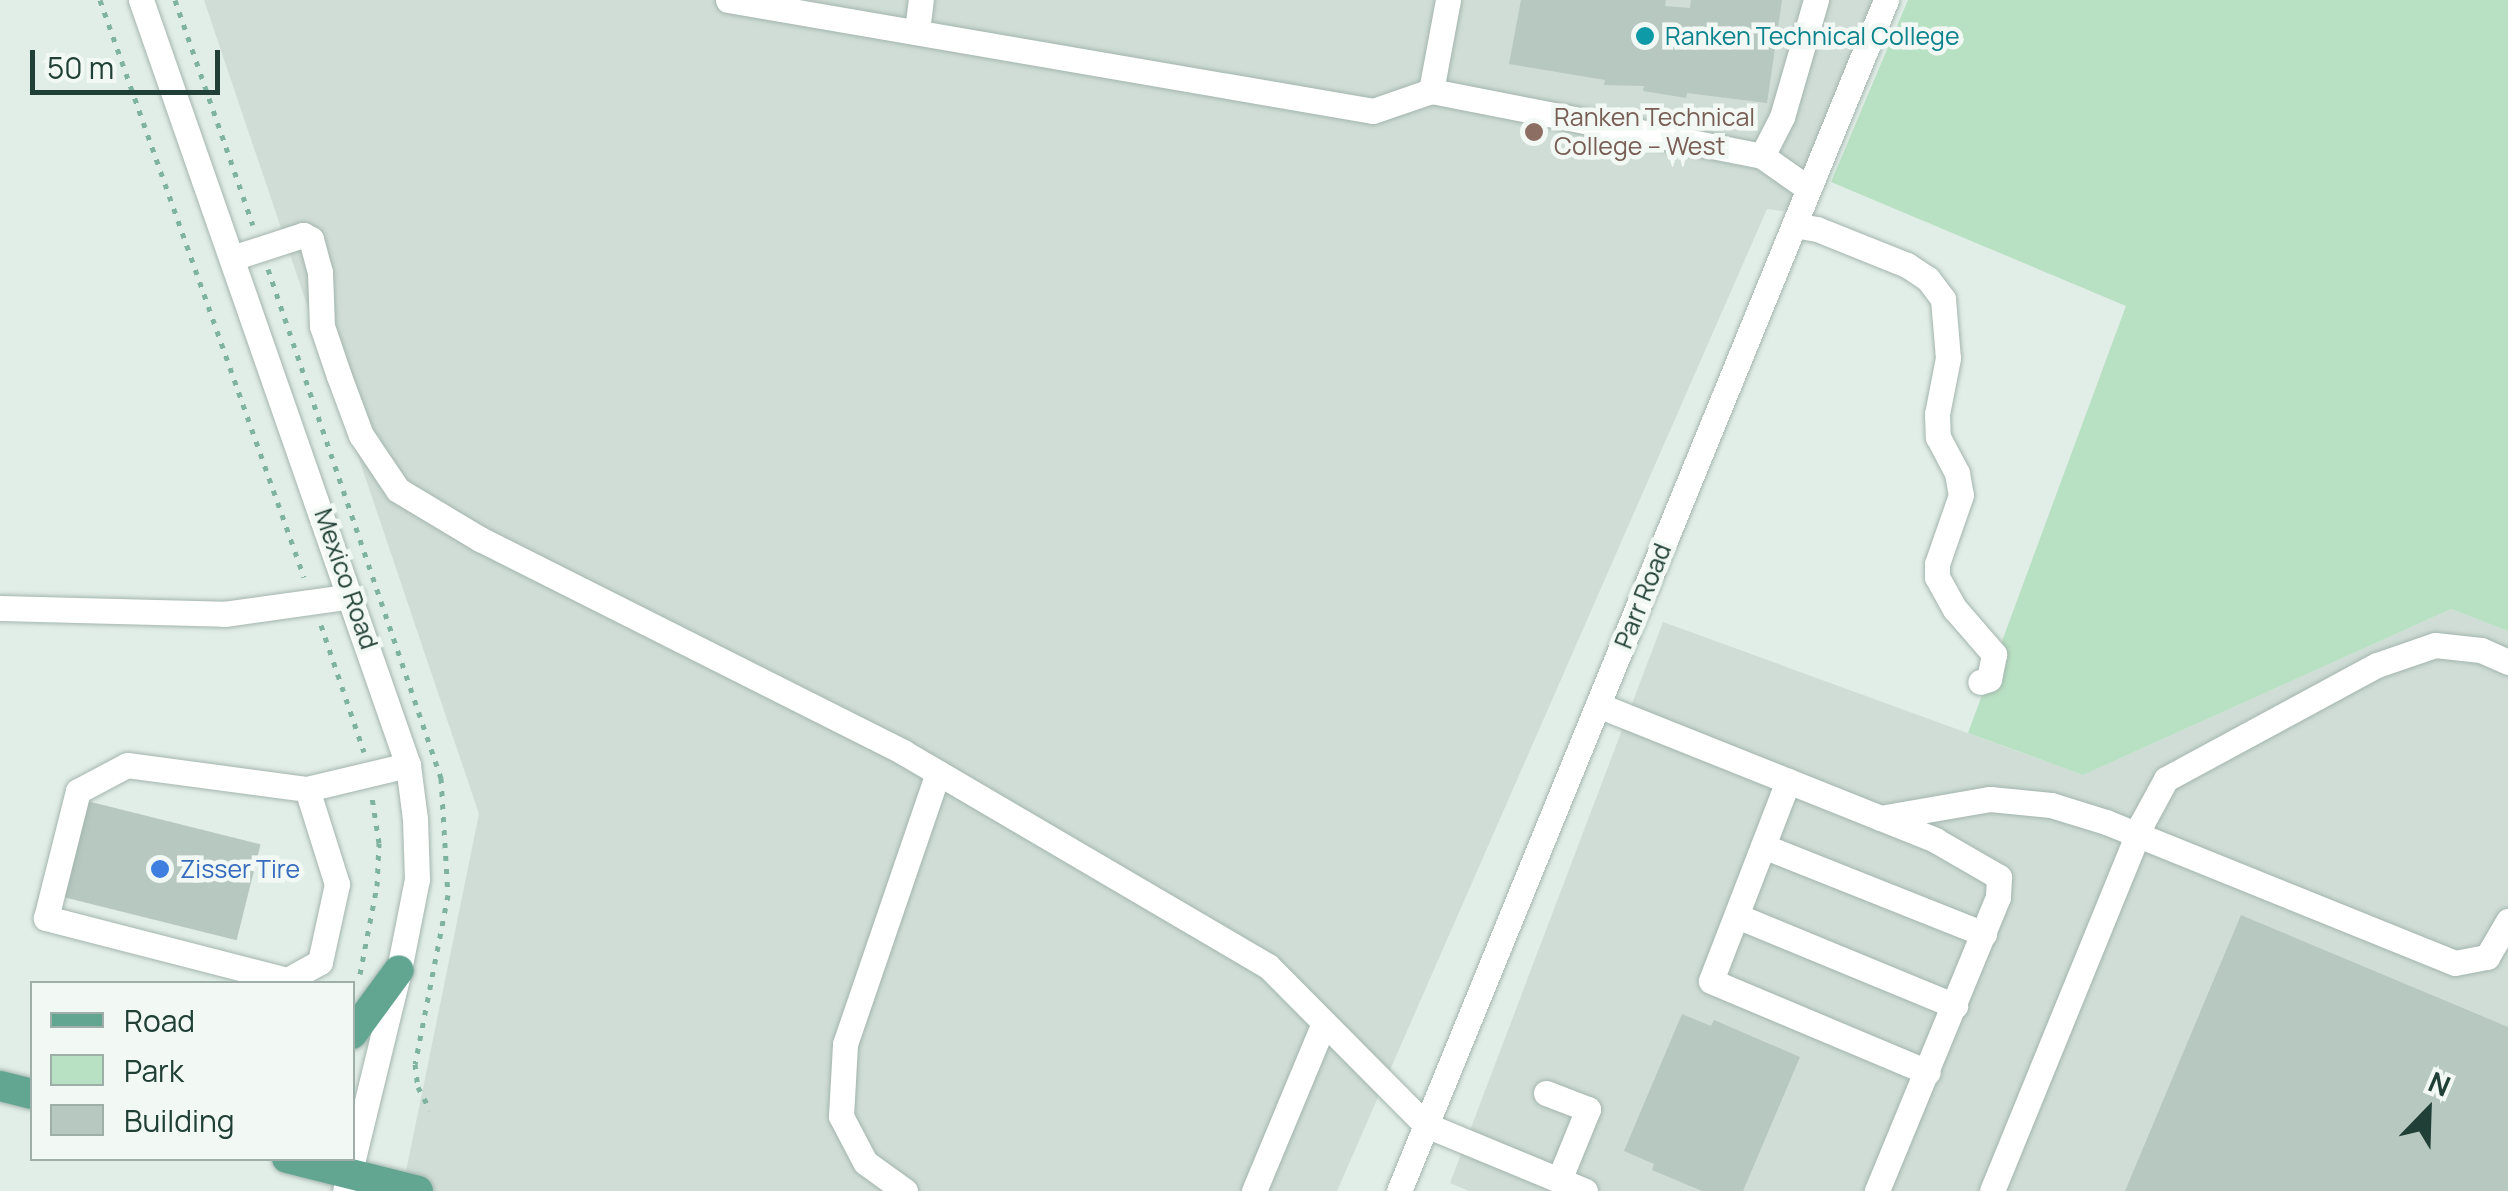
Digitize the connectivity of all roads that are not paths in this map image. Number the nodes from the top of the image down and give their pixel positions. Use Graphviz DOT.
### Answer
graph roads {
  1 [pos="142,0"];
  2 [pos="728,0"];
  3 [pos="921,0"];
  4 [pos="1448,0"];
  5 [pos="1816,0"];
  6 [pos="1886,0"];
  7 [pos="830,8"];
  8 [pos="917,31"];
  9 [pos="1432,91"];
  10 [pos="1762,156"];
  11 [pos="1809,189"];
  12 [pos="1794,225"];
  13 [pos="232,258"];
  14 [pos="352,596"];
  15 [pos="0,608"];
  16 [pos="2508,662"];
  17 [pos="1980,682"];
  18 [pos="1598,705"];
  19 [pos="408,766"];
  20 [pos="938,773"];
  21 [pos="1788,781"];
  22 [pos="307,789"];
  23 [pos="1880,818"];
  24 [pos="2138,835"];
  25 [pos="1763,846"];
  26 [pos="1736,916"];
  27 [pos="2508,921"];
  28 [pos="1984,934"];
  29 [pos="400,970"];
  30 [pos="1955,1006"];
  31 [pos="1324,1022"];
  32 [pos="355,1030"];
  33 [pos="1928,1072"];
  34 [pos="0,1086"];
  35 [pos="30,1094"];
  36 [pos="1546,1094"];
  37 [pos="1426,1125"];
  38 [pos="355,1150"];
  39 [pos="295,1161"];
  40 [pos="1558,1180"];
  41 [pos="347,1182"];
  42 [pos="418,1191"];
  43 [pos="905,1191"];
  44 [pos="1254,1191"];
  45 [pos="1399,1191"];
  46 [pos="1585,1191"];
  47 [pos="1877,1191"];
  48 [pos="1992,1191"];
  1 -- 13 [label="street, Mexico Road"];
  2 -- 7 [label="street"];
  3 -- 8 [label="street"];
  4 -- 9 [label="street"];
  5 -- 10 [label="street"];
  6 -- 11 [label="street, Parr Road"];
  7 -- 8 [label="street"];
  8 -- 9 [label="street"];
  9 -- 10 [label="street"];
  10 -- 11 [label="street"];
  11 -- 12 [label="street, Parr Road"];
  12 -- 17 [label="street"];
  12 -- 18 [label="street, Parr Road"];
  13 -- 14 [label="street, Mexico Road"];
  13 -- 20 [label="street"];
  14 -- 15 [label="street"];
  14 -- 19 [label="street, Mexico Road"];
  16 -- 24 [label="street"];
  18 -- 21 [label="street"];
  18 -- 37 [label="street, Parr Road"];
  19 -- 22 [label="street"];
  19 -- 29 [label="street, Mexico Road"];
  20 -- 31 [label="street"];
  20 -- 43 [label="street"];
  21 -- 23 [label="street"];
  21 -- 25 [label="street"];
  22 -- 22 [label="street"];
  23 -- 24 [label="street"];
  23 -- 28 [label="street"];
  24 -- 27 [label="street"];
  24 -- 48 [label="street"];
  25 -- 26 [label="street"];
  25 -- 28 [label="street"];
  26 -- 30 [label="street"];
  26 -- 33 [label="street"];
  28 -- 30 [label="street"];
  29 -- 32 [label="main road"];
  29 -- 38 [label="street, Mexico Road"];
  30 -- 33 [label="street"];
  31 -- 37 [label="street"];
  31 -- 44 [label="street"];
  33 -- 47 [label="street"];
  34 -- 35 [label="main road"];
  36 -- 40 [label="street"];
  37 -- 40 [label="street"];
  37 -- 45 [label="street, Parr Road"];
  39 -- 41 [label="main road"];
  40 -- 46 [label="street"];
  41 -- 42 [label="main road"];
}
